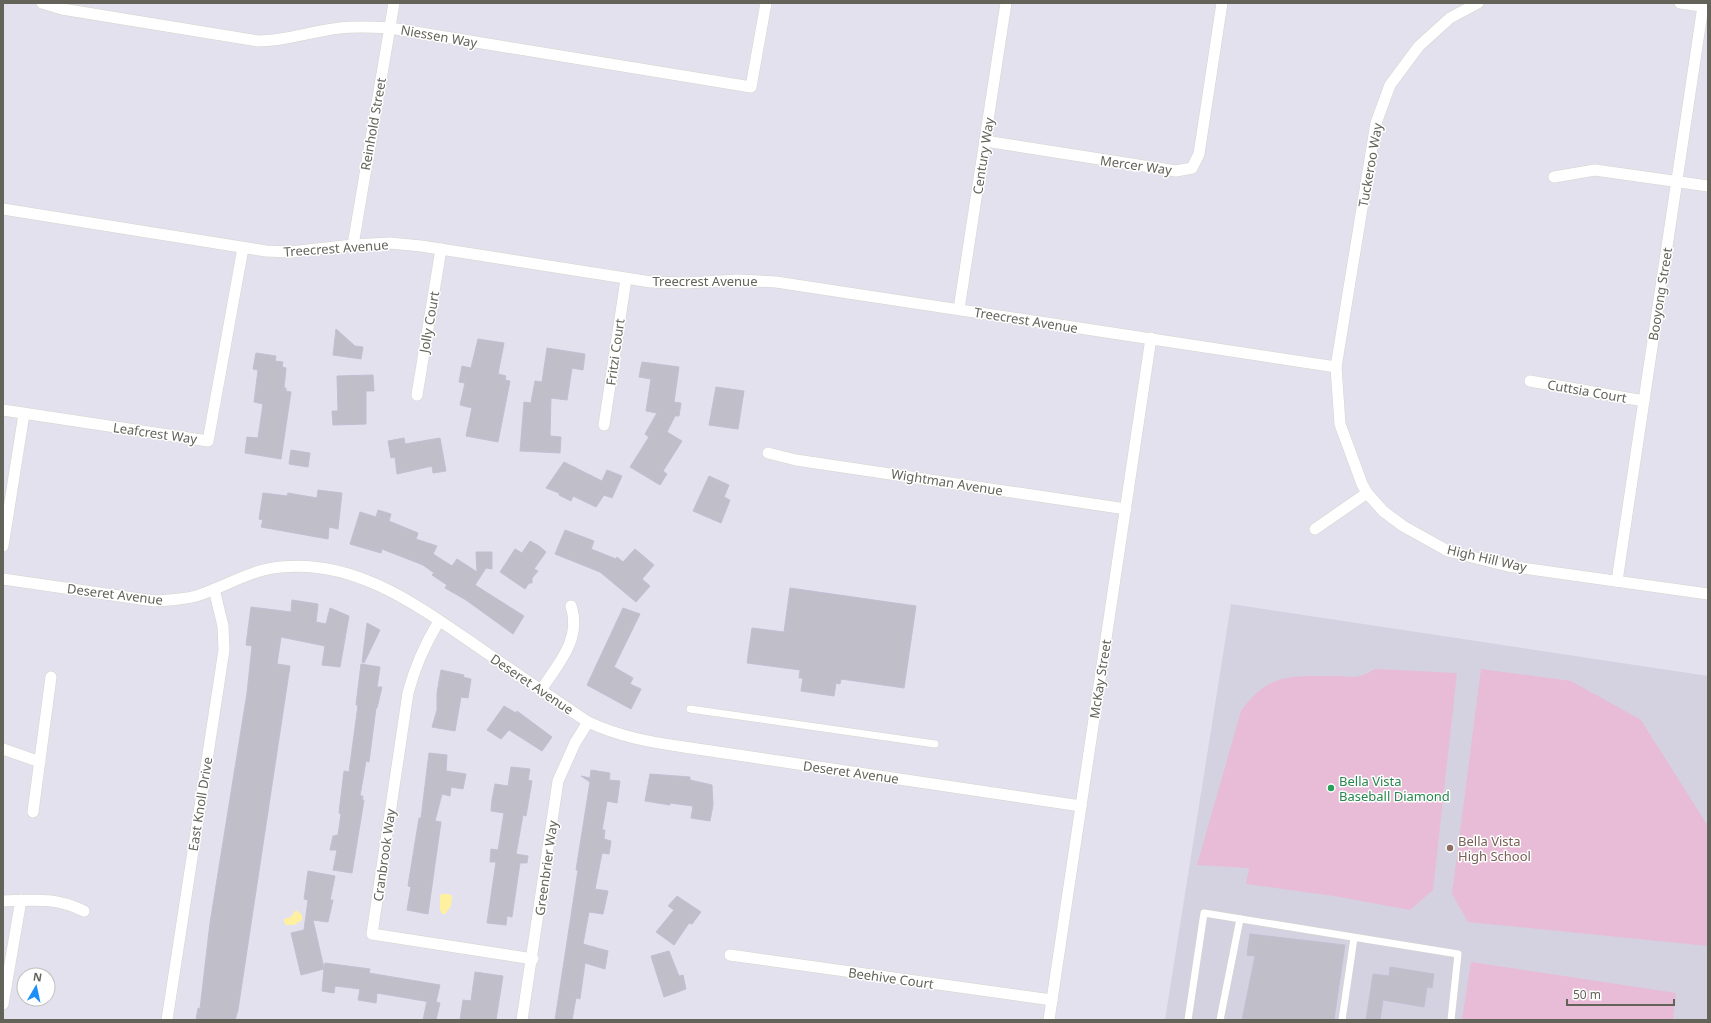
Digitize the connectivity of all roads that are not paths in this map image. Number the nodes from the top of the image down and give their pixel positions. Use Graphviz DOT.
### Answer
graph roads {
  1 [pos="42,3"];
  2 [pos="394,3"];
  3 [pos="766,3"];
  4 [pos="1006,3"];
  5 [pos="1222,3"];
  6 [pos="1478,3"];
  7 [pos="1680,3"];
  8 [pos="1460,7"];
  9 [pos="1705,7"];
  10 [pos="390,28"];
  11 [pos="985,142"];
  12 [pos="1554,177"];
  13 [pos="1677,181"];
  14 [pos="1708,186"];
  15 [pos="3,209"];
  16 [pos="353,245"];
  17 [pos="243,248"];
  18 [pos="441,249"];
  19 [pos="626,278"];
  20 [pos="959,309"];
  21 [pos="1151,338"];
  22 [pos="1336,367"];
  23 [pos="1530,381"];
  24 [pos="417,395"];
  25 [pos="1644,401"];
  26 [pos="3,410"];
  27 [pos="24,414"];
  28 [pos="604,425"];
  29 [pos="768,453"];
  30 [pos="1367,493"];
  31 [pos="1126,509"];
  32 [pos="1315,529"];
  33 [pos="3,546"];
  34 [pos="3,579"];
  35 [pos="1617,581"];
  36 [pos="214,589"];
  37 [pos="1708,594"];
  38 [pos="571,606"];
  39 [pos="439,621"];
  40 [pos="51,678"];
  41 [pos="541,690"];
  42 [pos="690,709"];
  43 [pos="588,722"];
  44 [pos="936,744"];
  45 [pos="3,749"];
  46 [pos="40,762"];
  47 [pos="1081,806"];
  48 [pos="33,812"];
  49 [pos="21,900"];
  50 [pos="3,901"];
  51 [pos="84,911"];
  52 [pos="1240,919"];
  53 [pos="1354,938"];
  54 [pos="730,955"];
  55 [pos="533,959"];
  56 [pos="1052,1000"];
  57 [pos="3,1004"];
  58 [pos="167,1020"];
  59 [pos="522,1020"];
  60 [pos="1049,1020"];
  61 [pos="1188,1020"];
  62 [pos="1220,1020"];
  63 [pos="1342,1020"];
  64 [pos="1451,1020"];
  1 -- 10 [label="street, Niessen Way"];
  2 -- 10 [label="street, Reinhold Street"];
  3 -- 10 [label="street, Niessen Way"];
  4 -- 11 [label="street, Century Way"];
  5 -- 11 [label="street, Mercer Way"];
  6 -- 8 [label="street, Tuckeroo Way"];
  7 -- 9 [label="street"];
  8 -- 22 [label="street, Tuckeroo Way"];
  9 -- 13 [label="street, Booyong Street"];
  10 -- 16 [label="street, Reinhold Street"];
  11 -- 20 [label="street, Century Way"];
  12 -- 13 [label="street"];
  13 -- 14 [label="street"];
  13 -- 25 [label="street, Booyong Street"];
  15 -- 17 [label="street, Treecrest Avenue"];
  16 -- 17 [label="street, Treecrest Avenue"];
  16 -- 18 [label="street, Treecrest Avenue"];
  17 -- 27 [label="street, Leafcrest Way"];
  18 -- 19 [label="street, Treecrest Avenue"];
  18 -- 24 [label="street, Jolly Court"];
  19 -- 20 [label="street, Treecrest Avenue"];
  19 -- 28 [label="street, Fritzi Court"];
  20 -- 21 [label="street, Treecrest Avenue"];
  21 -- 22 [label="street, Treecrest Avenue"];
  21 -- 31 [label="street, McKay Street"];
  22 -- 30 [label="street, High Hill Way"];
  23 -- 25 [label="street, Cuttsia Court"];
  25 -- 35 [label="street, Booyong Street"];
  26 -- 27 [label="street, Leafcrest Way"];
  27 -- 33 [label="street"];
  29 -- 31 [label="street, Wightman Avenue"];
  30 -- 32 [label="street"];
  30 -- 35 [label="street, High Hill Way"];
  31 -- 47 [label="street, McKay Street"];
  34 -- 36 [label="street, Deseret Avenue"];
  35 -- 37 [label="street, High Hill Way"];
  36 -- 39 [label="street, Deseret Avenue"];
  36 -- 58 [label="street, East Knoll Drive"];
  38 -- 41 [label="street"];
  39 -- 41 [label="street, Deseret Avenue"];
  39 -- 55 [label="street, Cranbrook Way"];
  40 -- 46 [label="street"];
  41 -- 43 [label="street, Deseret Avenue"];
  42 -- 44 [label="lane"];
  43 -- 47 [label="street, Deseret Avenue"];
  43 -- 55 [label="street, Greenbrier Way"];
  45 -- 46 [label="street"];
  46 -- 48 [label="street"];
  47 -- 56 [label="street, McKay Street"];
  49 -- 50 [label="street"];
  49 -- 51 [label="street"];
  49 -- 57 [label="street"];
  52 -- 53 [label="lane"];
  52 -- 61 [label="lane"];
  52 -- 62 [label="lane"];
  53 -- 63 [label="lane"];
  53 -- 64 [label="lane"];
  54 -- 56 [label="street, Beehive Court"];
  55 -- 59 [label="street, Greenbrier Way"];
  56 -- 60 [label="street, McKay Street"];
}
